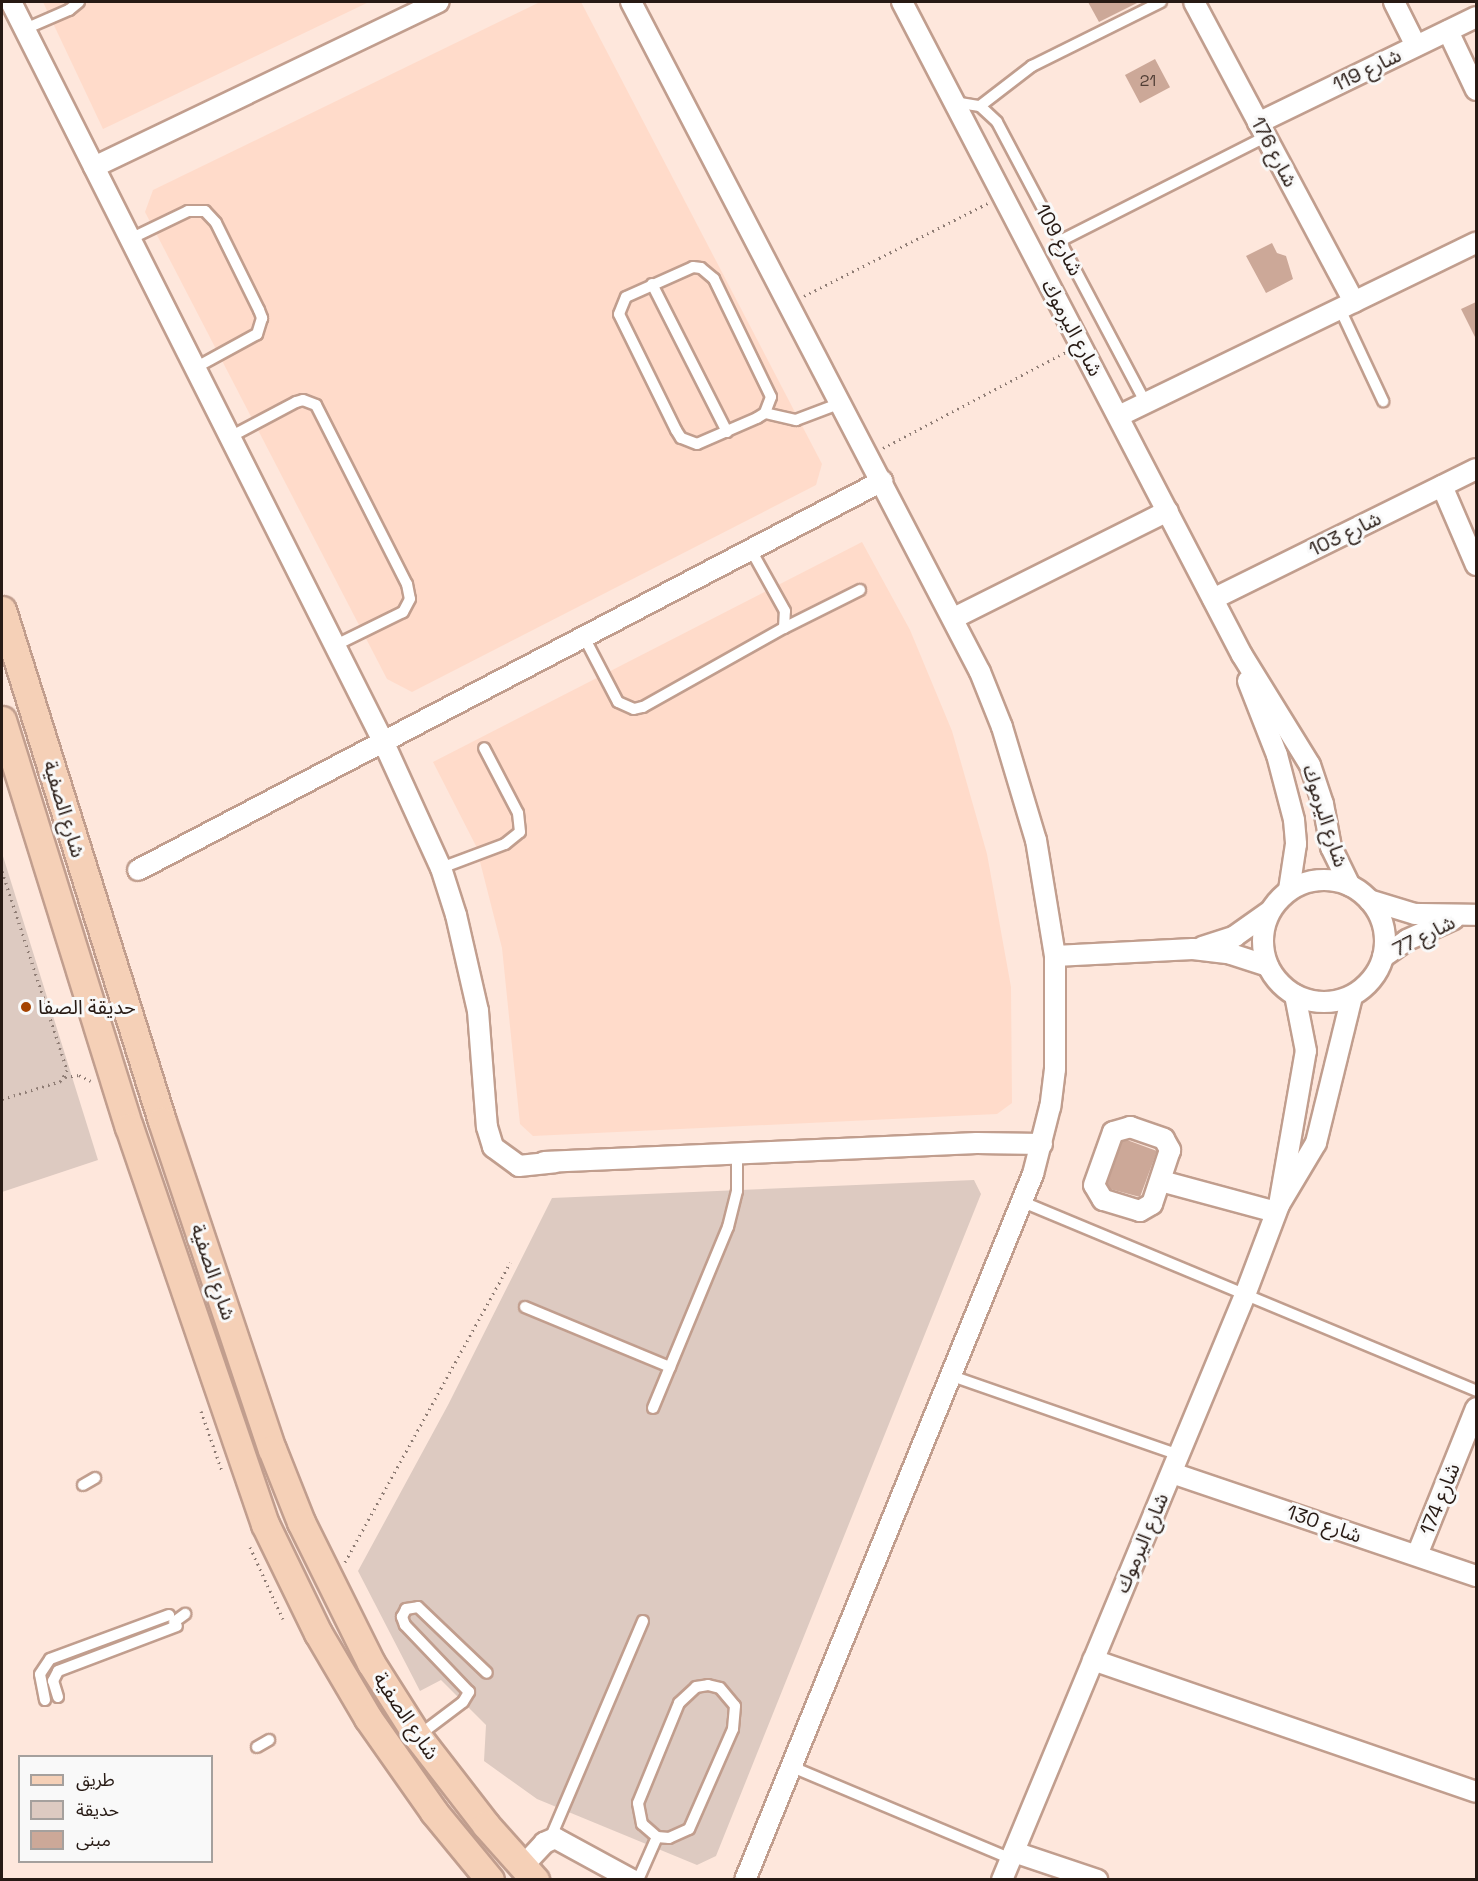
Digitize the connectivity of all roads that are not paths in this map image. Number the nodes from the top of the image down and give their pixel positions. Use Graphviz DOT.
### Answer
graph roads {
  1 [pos="11,2"];
  2 [pos="79,2"];
  3 [pos="438,2"];
  4 [pos="631,2"];
  5 [pos="902,2"];
  6 [pos="1161,2"];
  7 [pos="1194,2"];
  8 [pos="1395,2"];
  9 [pos="1476,17"];
  10 [pos="25,29"];
  11 [pos="1448,31"];
  12 [pos="1416,46"];
  13 [pos="1476,90"];
  14 [pos="954,102"];
  15 [pos="980,106"];
  16 [pos="1262,130"];
  17 [pos="94,167"];
  18 [pos="130,239"];
  19 [pos="1060,241"];
  20 [pos="1476,243"];
  21 [pos="652,284"];
  22 [pos="1347,306"];
  23 [pos="195,368"];
  24 [pos="1383,401"];
  25 [pos="841,403"];
  26 [pos="1146,403"];
  27 [pos="765,413"];
  28 [pos="1119,417"];
  29 [pos="727,432"];
  30 [pos="230,437"];
  31 [pos="1476,469"];
  32 [pos="882,481"];
  33 [pos="1442,486"];
  34 [pos="1168,511"];
  35 [pos="751,550"];
  36 [pos="1476,565"];
  37 [pos="860,590"];
  38 [pos="1214,599"];
  39 [pos="2,610"];
  40 [pos="954,618"];
  41 [pos="784,628"];
  42 [pos="584,637"];
  43 [pos="334,646"];
  44 [pos="1242,655"];
  45 [pos="2,720"];
  46 [pos="383,741"];
  47 [pos="484,748"];
  48 [pos="441,868"];
  49 [pos="138,870"];
  50 [pos="1350,886"];
  51 [pos="1289,890"];
  52 [pos="1369,900"];
  53 [pos="1270,911"];
  54 [pos="1471,915"];
  55 [pos="1192,949"];
  56 [pos="1055,956"];
  57 [pos="1383,957"];
  58 [pos="1268,966"];
  59 [pos="1295,995"];
  60 [pos="1352,996"];
  61 [pos="1042,1144"];
  62 [pos="737,1154"];
  63 [pos="1161,1181"];
  64 [pos="1023,1202"];
  65 [pos="1277,1209"];
  66 [pos="1245,1295"];
  67 [pos="525,1307"];
  68 [pos="670,1367"];
  69 [pos="952,1376"];
  70 [pos="1476,1391"];
  71 [pos="653,1408"];
  72 [pos="1476,1408"];
  73 [pos="1175,1464"];
  74 [pos="95,1478"];
  75 [pos="83,1485"];
  76 [pos="1417,1556"];
  77 [pos="1476,1576"];
  78 [pos="185,1614"];
  79 [pos="173,1621"];
  80 [pos="643,1621"];
  81 [pos="1093,1660"];
  82 [pos="371,1663"];
  83 [pos="487,1673"];
  84 [pos="345,1681"];
  85 [pos="58,1696"];
  86 [pos="45,1700"];
  87 [pos="418,1737"];
  88 [pos="269,1740"];
  89 [pos="257,1747"];
  90 [pos="790,1766"];
  91 [pos="1476,1792"];
  92 [pos="657,1837"];
  93 [pos="550,1839"];
  94 [pos="1013,1855"];
  95 [pos="528,1873"];
  96 [pos="745,1879"];
  97 [pos="490,1880"];
  98 [pos="632,1880"];
  99 [pos="638,1880"];
  100 [pos="1002,1880"];
  101 [pos="1097,1880"];
  1 -- 10 [label="street"];
  2 -- 10 [label="lane"];
  3 -- 17 [label="street"];
  4 -- 25 [label="street"];
  5 -- 14 [label="street, شارع اليرموك"];
  6 -- 15 [label="lane"];
  7 -- 16 [label="street, شارع 176"];
  8 -- 12 [label="street"];
  9 -- 11 [label="street, شارع 119"];
  10 -- 17 [label="street"];
  11 -- 12 [label="street, شارع 119"];
  11 -- 13 [label="street"];
  12 -- 16 [label="street, شارع 119"];
  14 -- 15 [label="lane"];
  14 -- 28 [label="street, شارع اليرموك"];
  15 -- 19 [label="lane, شارع 109"];
  16 -- 19 [label="lane"];
  16 -- 22 [label="street, شارع 176"];
  17 -- 18 [label="street"];
  18 -- 23 [label="street"];
  18 -- 23 [label="lane"];
  19 -- 26 [label="lane, شارع 109"];
  20 -- 22 [label="street"];
  21 -- 27 [label="lane"];
  21 -- 29 [label="lane"];
  21 -- 29 [label="lane"];
  22 -- 24 [label="lane"];
  22 -- 26 [label="street"];
  23 -- 30 [label="street"];
  25 -- 27 [label="lane"];
  25 -- 32 [label="street"];
  26 -- 28 [label="street"];
  27 -- 29 [label="lane"];
  28 -- 34 [label="street, شارع اليرموك"];
  30 -- 43 [label="street"];
  30 -- 43 [label="lane"];
  31 -- 33 [label="street, شارع 103"];
  32 -- 35 [label="street"];
  32 -- 40 [label="street"];
  33 -- 36 [label="street"];
  33 -- 38 [label="street, شارع 103"];
  34 -- 38 [label="street, شارع اليرموك"];
  34 -- 40 [label="street"];
  35 -- 41 [label="lane"];
  35 -- 42 [label="street"];
  37 -- 41 [label="lane"];
  38 -- 44 [label="street, شارع اليرموك"];
  39 -- 82 [label="main road, شارع الصفية"];
  40 -- 56 [label="street"];
  41 -- 42 [label="lane"];
  42 -- 46 [label="street"];
  43 -- 46 [label="street"];
  44 -- 50 [label="street, شارع اليرموك"];
  44 -- 51 [label="street, شارع اليرموك"];
  45 -- 84 [label="main road, شارع الصفية"];
  46 -- 48 [label="street"];
  46 -- 49 [label="street"];
  47 -- 48 [label="lane"];
  48 -- 62 [label="street"];
  50 -- 51 [label="street"];
  50 -- 52 [label="street"];
  51 -- 53 [label="street"];
  52 -- 54 [label="street, شارع 77"];
  52 -- 57 [label="street"];
  53 -- 55 [label="street"];
  53 -- 58 [label="street"];
  54 -- 57 [label="street, شارع 77"];
  55 -- 56 [label="street"];
  55 -- 58 [label="street"];
  56 -- 61 [label="street"];
  57 -- 60 [label="street"];
  58 -- 59 [label="street"];
  59 -- 60 [label="street"];
  59 -- 65 [label="street, شارع اليرموك"];
  60 -- 65 [label="street, شارع اليرموك"];
  61 -- 62 [label="street"];
  61 -- 64 [label="street"];
  62 -- 68 [label="lane"];
  63 -- 63 [label="street"];
  63 -- 65 [label="street"];
  64 -- 66 [label="lane"];
  64 -- 69 [label="street"];
  65 -- 66 [label="street, شارع اليرموك"];
  66 -- 70 [label="lane"];
  66 -- 73 [label="street, شارع اليرموك"];
  67 -- 68 [label="lane"];
  68 -- 71 [label="lane"];
  69 -- 73 [label="lane"];
  69 -- 90 [label="street"];
  72 -- 76 [label="street, شارع 174"];
  73 -- 76 [label="street, شارع 130"];
  73 -- 81 [label="street, شارع اليرموك"];
  74 -- 75 [label="lane"];
  76 -- 77 [label="street, شارع 130"];
  78 -- 79 [label="lane"];
  79 -- 85 [label="lane"];
  79 -- 86 [label="lane"];
  80 -- 93 [label="lane"];
  81 -- 91 [label="street"];
  81 -- 94 [label="street, شارع اليرموك"];
  82 -- 84 [label="main road"];
  82 -- 87 [label="main road, شارع الصفية"];
  83 -- 87 [label="lane"];
  84 -- 97 [label="main road, شارع الصفية"];
  87 -- 95 [label="main road, شارع الصفية"];
  88 -- 89 [label="lane"];
  90 -- 94 [label="lane"];
  90 -- 96 [label="street"];
  92 -- 92 [label="lane"];
  92 -- 99 [label="lane"];
  93 -- 95 [label="street"];
  93 -- 98 [label="street"];
  94 -- 100 [label="street, شارع اليرموك"];
  94 -- 101 [label="street"];
}
